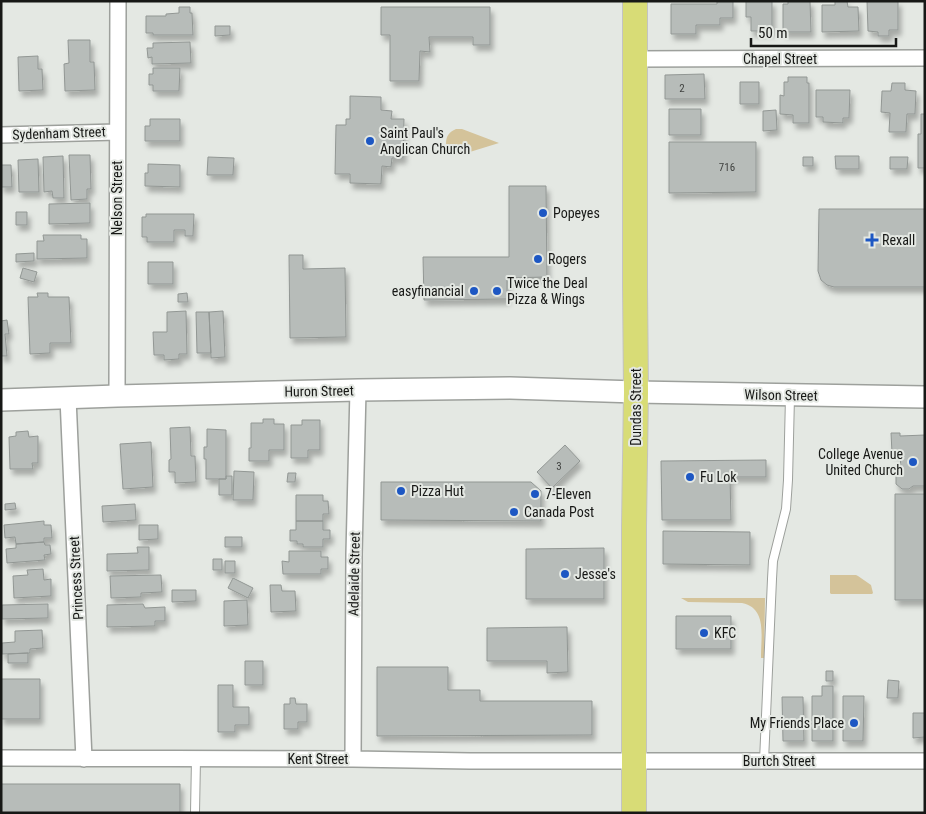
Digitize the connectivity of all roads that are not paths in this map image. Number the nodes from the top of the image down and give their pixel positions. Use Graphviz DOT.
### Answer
graph roads {
  1 [pos="118,1"];
  2 [pos="635,1"];
  3 [pos="925,58"];
  4 [pos="636,59"];
  5 [pos="117,132"];
  6 [pos="1,135"];
  7 [pos="358,390"];
  8 [pos="636,392"];
  9 [pos="790,395"];
  10 [pos="117,396"];
  11 [pos="925,397"];
  12 [pos="68,398"];
  13 [pos="1,400"];
  14 [pos="1,758"];
  15 [pos="84,759"];
  16 [pos="196,759"];
  17 [pos="353,759"];
  18 [pos="634,761"];
  19 [pos="764,761"];
  20 [pos="925,761"];
  21 [pos="195,813"];
  22 [pos="634,813"];
  1 -- 5 [label="street, Nelson Street"];
  2 -- 4 [label="main road, Dundas Street"];
  3 -- 4 [label="street, Chapel Street"];
  4 -- 8 [label="main road, Dundas Street"];
  5 -- 6 [label="street, Sydenham Street"];
  5 -- 10 [label="street, Nelson Street"];
  7 -- 8 [label="main road, Huron Street"];
  7 -- 10 [label="main road, Huron Street"];
  7 -- 17 [label="street, Adelaide Street"];
  8 -- 9 [label="main road, Wilson Street"];
  8 -- 18 [label="main road, Dundas Street"];
  9 -- 11 [label="main road, Wilson Street"];
  9 -- 19 [label="lane"];
  10 -- 12 [label="main road, Huron Street"];
  12 -- 13 [label="main road, Huron Street"];
  12 -- 15 [label="street, Princess Street"];
  14 -- 15 [label="street, Kent Street"];
  15 -- 16 [label="street, Kent Street"];
  16 -- 17 [label="street, Kent Street"];
  16 -- 21 [label="lane"];
  17 -- 18 [label="street, Kent Street"];
  18 -- 19 [label="street, Burtch Street"];
  18 -- 22 [label="main road, Dundas Street"];
  19 -- 20 [label="street, Burtch Street"];
}
